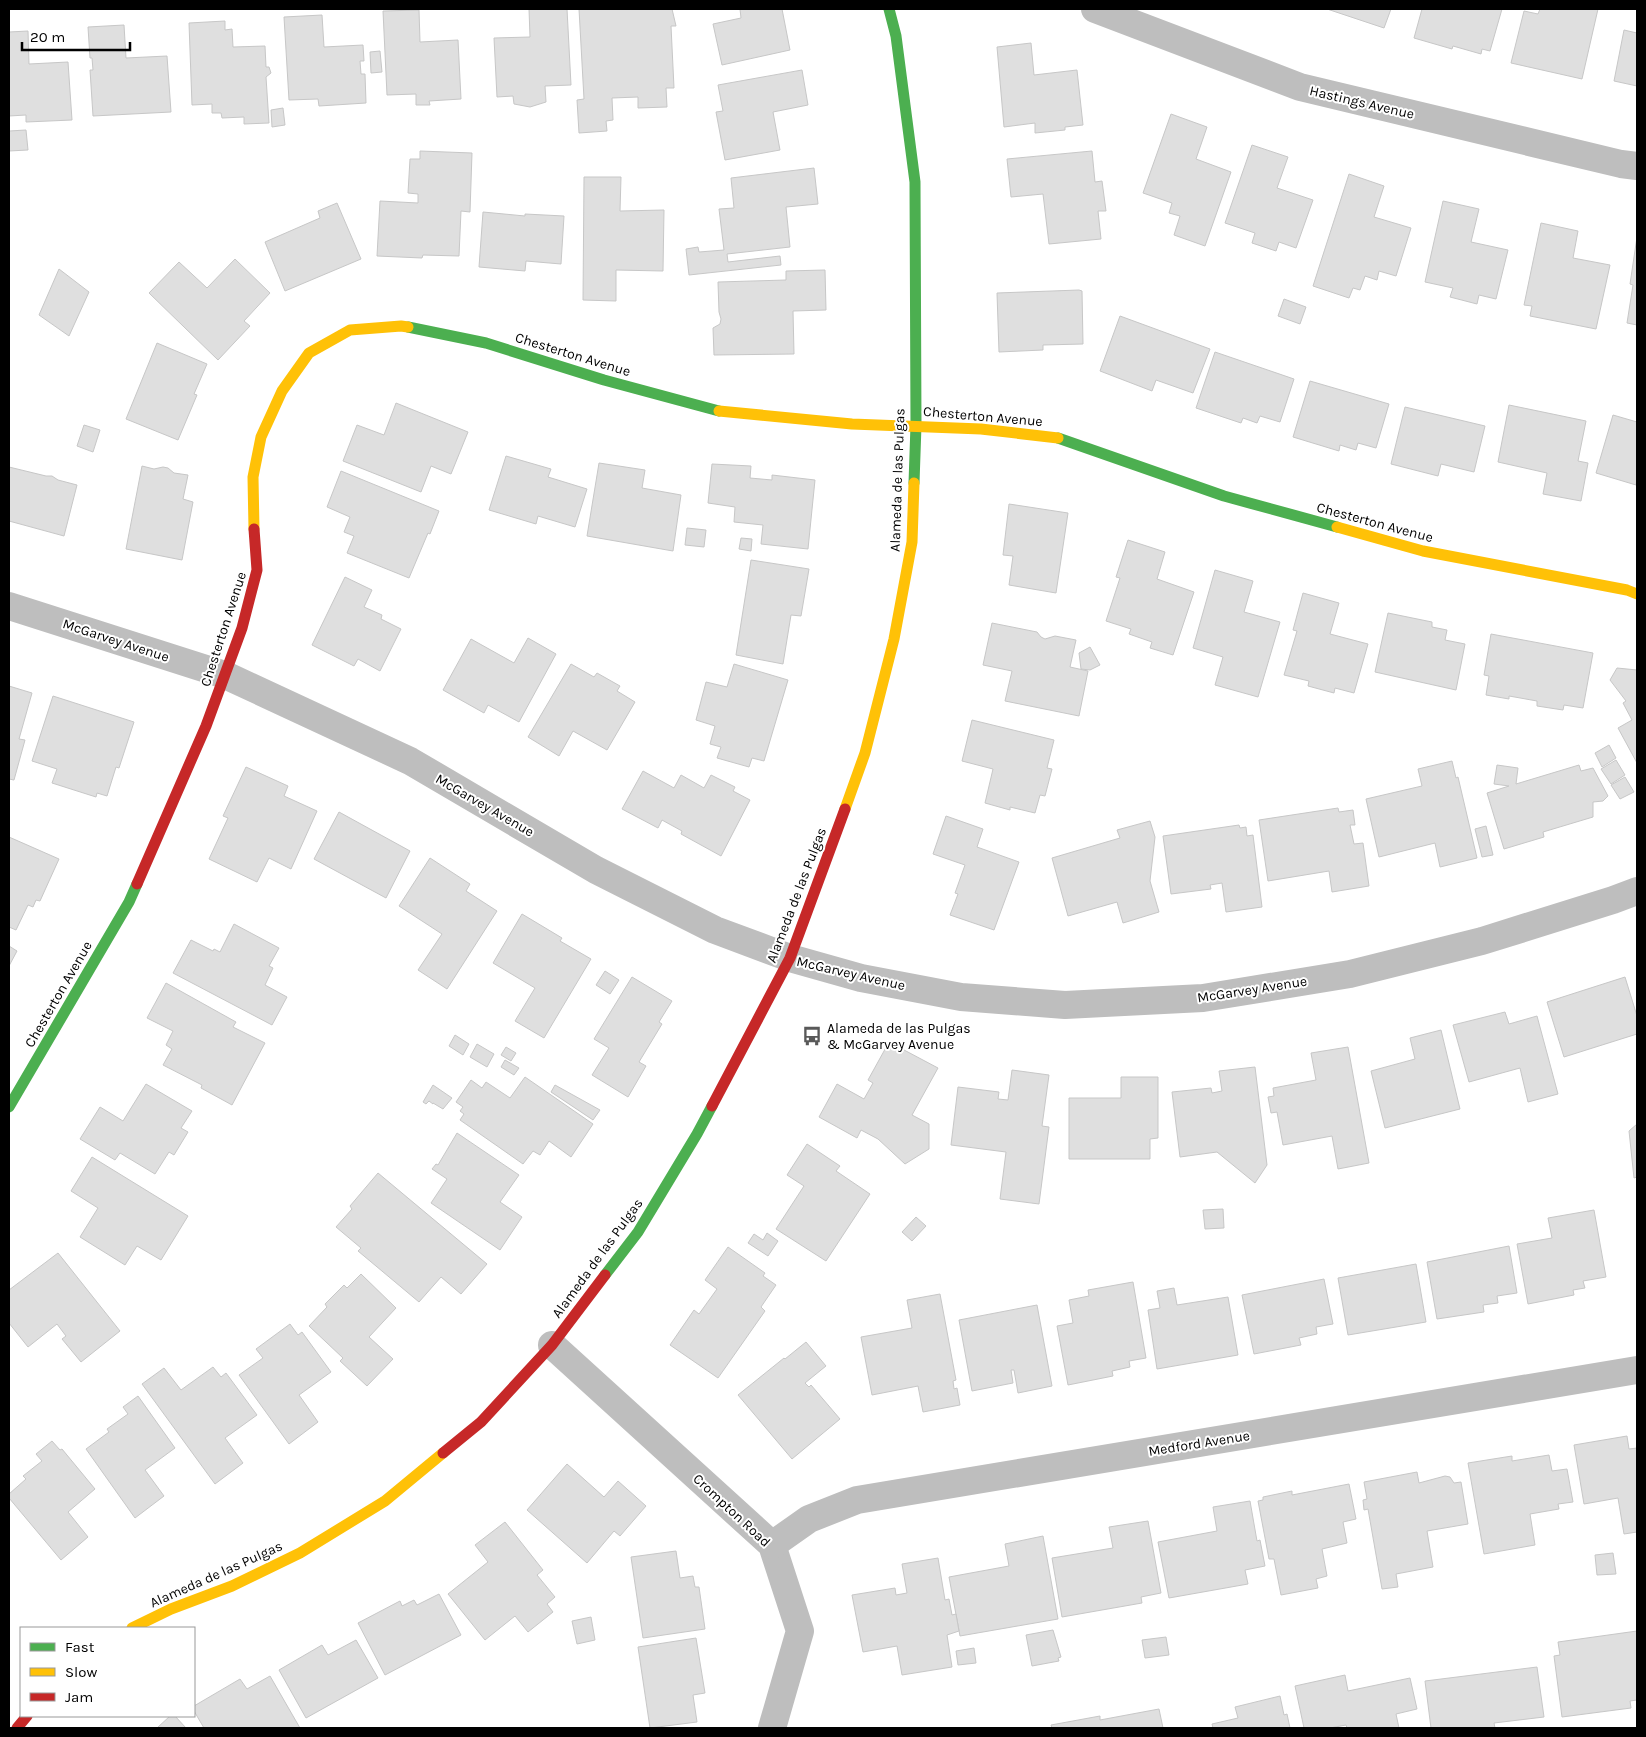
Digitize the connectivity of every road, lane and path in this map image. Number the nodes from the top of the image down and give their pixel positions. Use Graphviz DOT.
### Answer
graph roads {
  1 [pos="889,9"];
  2 [pos="1095,9"];
  3 [pos="1637,166"];
  4 [pos="916,425"];
  5 [pos="1637,594"];
  6 [pos="9,606"];
  7 [pos="225,675"];
  8 [pos="1637,891"];
  9 [pos="790,958"];
  10 [pos="9,1108"];
  11 [pos="552,1345"];
  12 [pos="1637,1370"];
  13 [pos="772,1546"];
  14 [pos="134,1627"];
  15 [pos="26,1717"];
  16 [pos="17,1728"];
  17 [pos="772,1728"];
  1 -- 4 [label="street, Alameda de las Pulgas"];
  2 -- 3 [label="street, Hastings Avenue"];
  4 -- 5 [label="street, Chesterton Avenue"];
  4 -- 7 [label="street, Chesterton Avenue"];
  4 -- 9 [label="street, Alameda de las Pulgas"];
  6 -- 7 [label="street, McGarvey Avenue"];
  7 -- 9 [label="street, McGarvey Avenue"];
  7 -- 10 [label="street, Chesterton Avenue"];
  8 -- 9 [label="street, McGarvey Avenue"];
  9 -- 11 [label="street, Alameda de las Pulgas"];
  11 -- 13 [label="street, Crompton Road"];
  11 -- 14 [label="street, Alameda de las Pulgas"];
  12 -- 13 [label="street, Medford Avenue"];
  13 -- 17 [label="street, Crompton Road"];
  15 -- 16 [label="street"];
}
